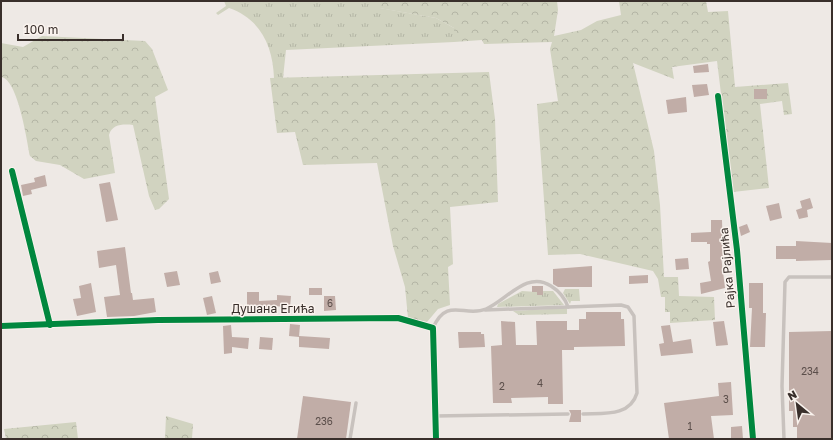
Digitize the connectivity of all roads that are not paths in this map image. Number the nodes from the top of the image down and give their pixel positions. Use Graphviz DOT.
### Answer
graph roads {
  1 [pos="718,96"];
  2 [pos="12,171"];
  3 [pos="832,277"];
  4 [pos="568,307"];
  5 [pos="485,310"];
  6 [pos="50,325"];
  7 [pos="1,326"];
  8 [pos="433,328"];
  9 [pos="356,403"];
  10 [pos="568,414"];
  11 [pos="583,414"];
  12 [pos="435,416"];
  13 [pos="350,439"];
  14 [pos="436,439"];
  15 [pos="753,439"];
  16 [pos="784,439"];
  1 -- 15 [label="street, Рајка Рајлића"];
  2 -- 6 [label="street"];
  3 -- 16 [label="lane"];
  4 -- 5 [label="lane"];
  4 -- 5 [label="lane"];
  4 -- 11 [label="lane"];
  5 -- 8 [label="lane"];
  6 -- 7 [label="street, Душана Егића"];
  6 -- 8 [label="street, Душана Егића"];
  8 -- 12 [label="street"];
  9 -- 13 [label="lane"];
  10 -- 12 [label="lane"];
  12 -- 14 [label="street"];
}
